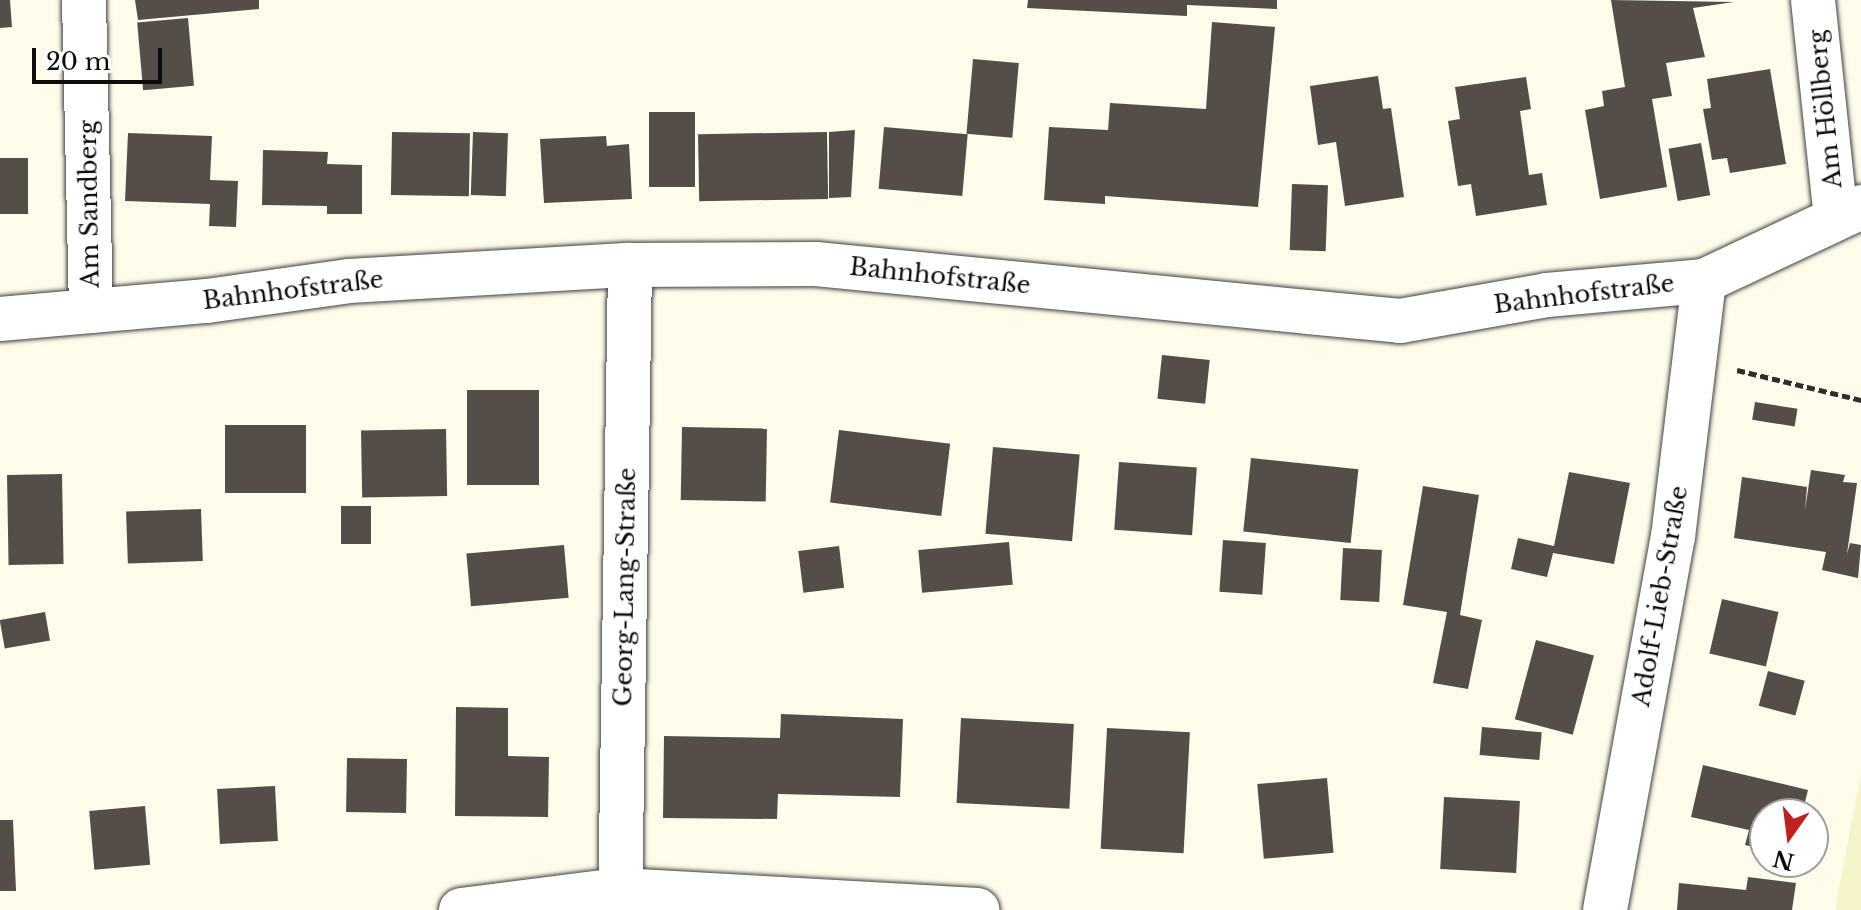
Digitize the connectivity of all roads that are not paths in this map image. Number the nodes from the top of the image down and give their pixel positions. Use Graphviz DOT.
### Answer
graph roads {
  1 [pos="84,0"];
  2 [pos="1813,0"];
  3 [pos="1848,212"];
  4 [pos="630,265"];
  5 [pos="1704,281"];
  6 [pos="91,311"];
  7 [pos="0,319"];
  8 [pos="620,900"];
  9 [pos="461,910"];
  10 [pos="977,910"];
  11 [pos="1605,910"];
  1 -- 6 [label="street, Am Sandberg"];
  2 -- 3 [label="street, Am Höllberg"];
  3 -- 5 [label="street, Bahnhofstraße"];
  4 -- 5 [label="street, Bahnhofstraße"];
  4 -- 6 [label="street, Bahnhofstraße"];
  4 -- 8 [label="street, Georg-Lang-Straße"];
  5 -- 11 [label="street, Adolf-Lieb-Straße"];
  6 -- 7 [label="street, Bahnhofstraße"];
  8 -- 9 [label="street"];
  8 -- 10 [label="street"];
}
